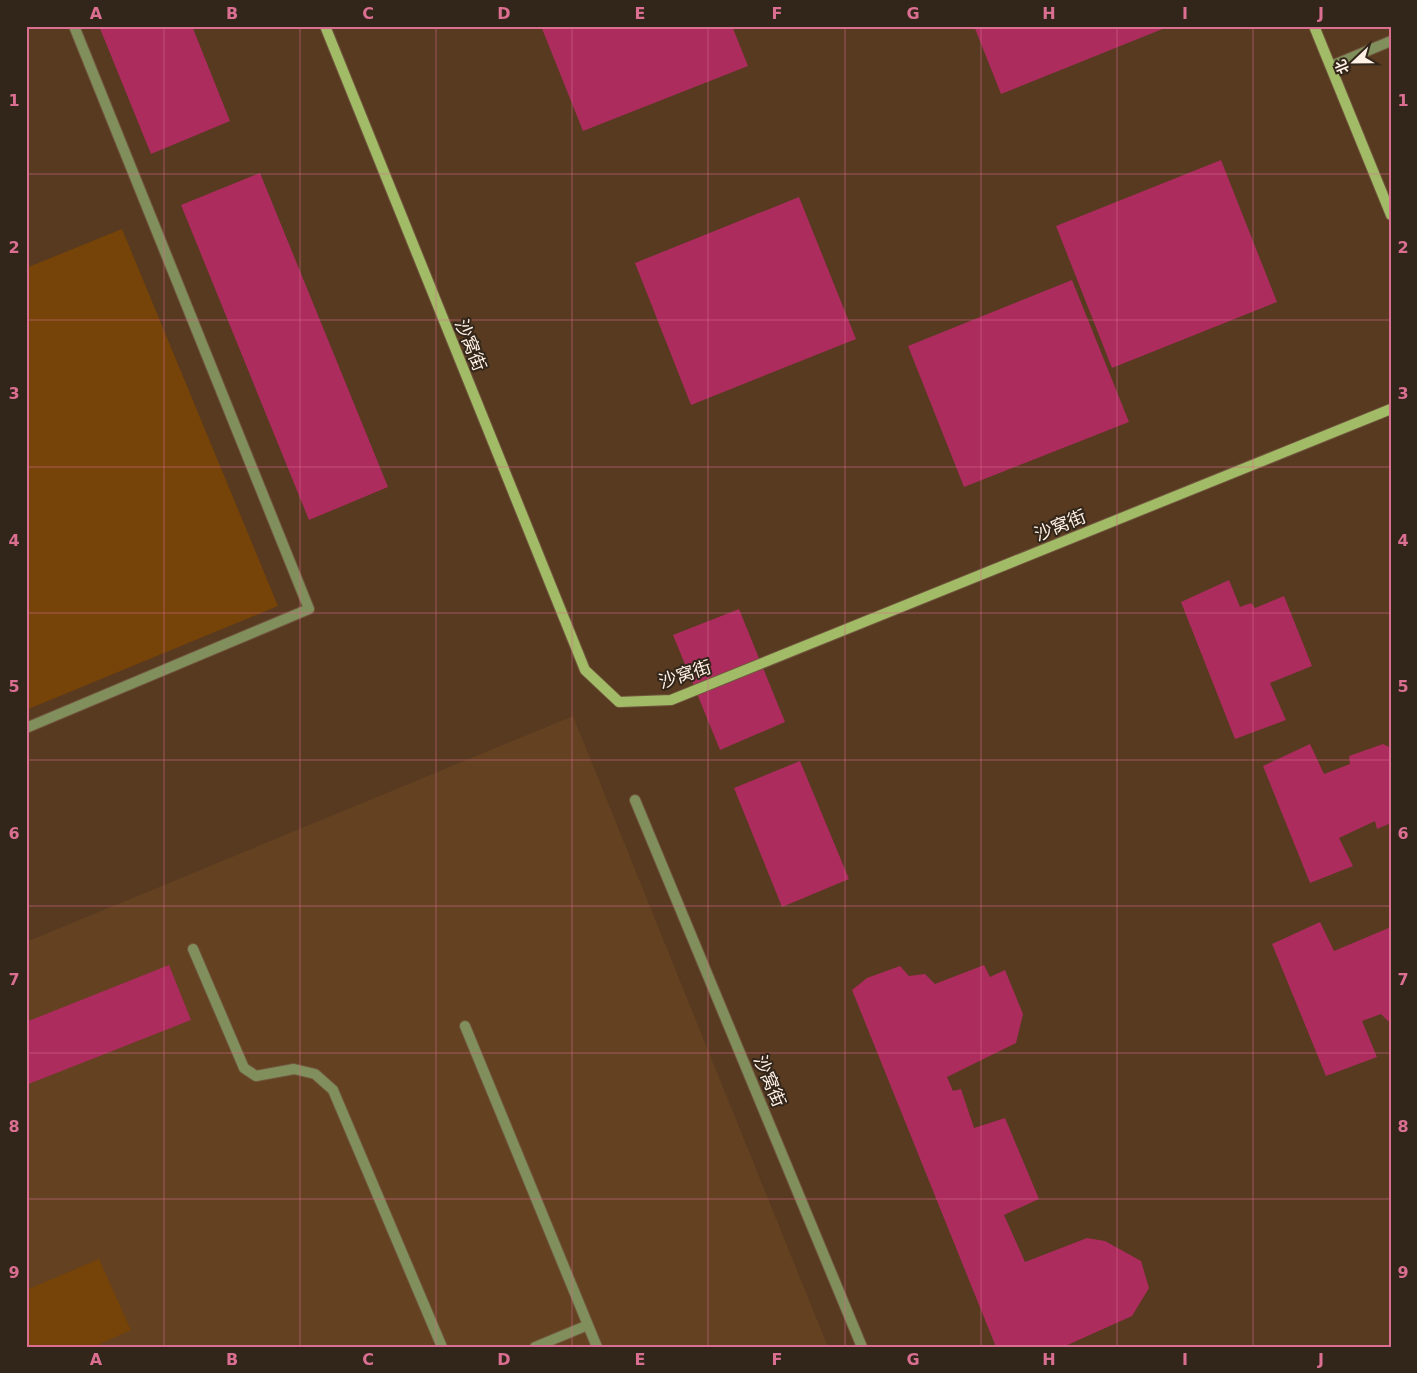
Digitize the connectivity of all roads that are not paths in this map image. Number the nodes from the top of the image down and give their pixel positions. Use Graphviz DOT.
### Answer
graph roads {
  1 [pos="74,26"];
  2 [pos="325,26"];
  3 [pos="1314,26"];
  4 [pos="1391,41"];
  5 [pos="1331,66"];
  6 [pos="1391,215"];
  7 [pos="1391,409"];
  8 [pos="26,728"];
  9 [pos="635,800"];
  10 [pos="193,949"];
  11 [pos="465,1026"];
  12 [pos="588,1325"];
  13 [pos="442,1347"];
  14 [pos="535,1347"];
  15 [pos="597,1347"];
  16 [pos="862,1347"];
  1 -- 8 [label="street"];
  2 -- 7 [label="street, 沙窝街"];
  3 -- 5 [label="street"];
  4 -- 5 [label="street"];
  5 -- 6 [label="street"];
  9 -- 16 [label="street, 沙窝街"];
  10 -- 13 [label="street"];
  11 -- 12 [label="street"];
  12 -- 14 [label="street"];
  12 -- 15 [label="street"];
}
